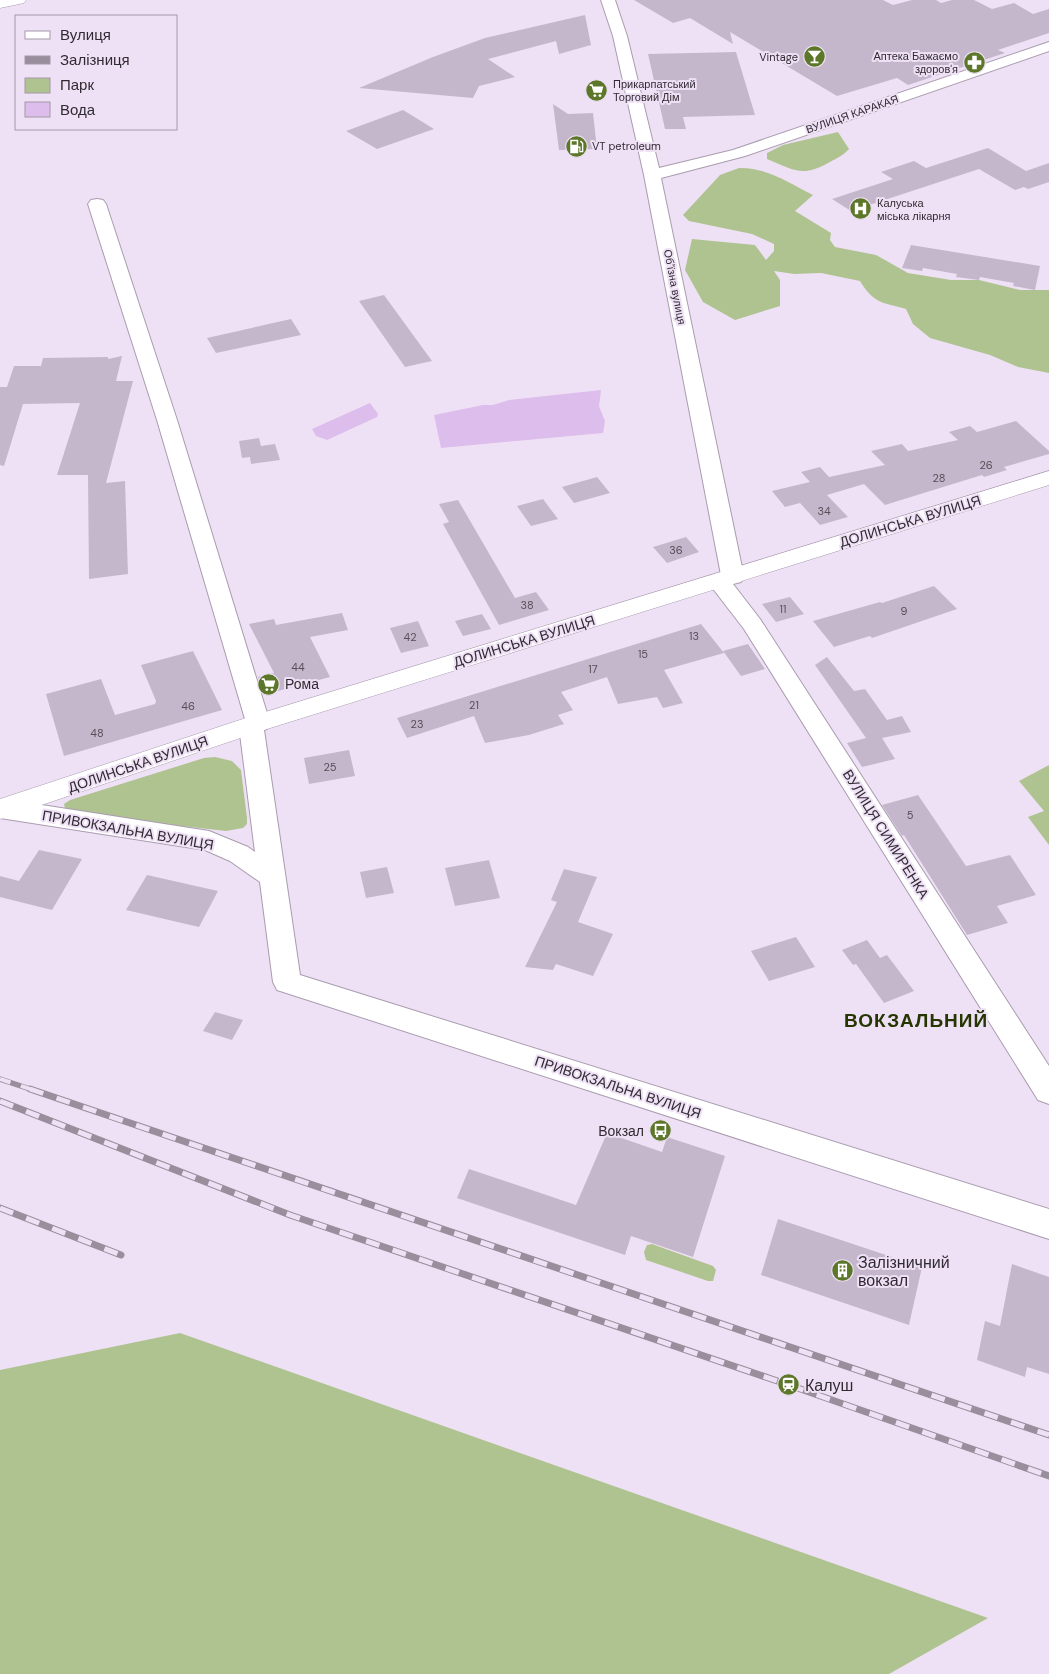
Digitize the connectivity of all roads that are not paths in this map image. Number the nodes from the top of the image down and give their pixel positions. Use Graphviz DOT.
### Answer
graph roads {
  1 [pos="20,0"];
  2 [pos="608,0"];
  3 [pos="0,4"];
  4 [pos="1049,46"];
  5 [pos="652,175"];
  6 [pos="97,204"];
  7 [pos="1049,478"];
  8 [pos="726,579"];
  9 [pos="255,724"];
  10 [pos="2,809"];
  11 [pos="273,878"];
  12 [pos="1049,1091"];
  13 [pos="1049,1224"];
  1 -- 3 [label="main road"];
  2 -- 5 [label="street, Обʼїзна вулиця"];
  4 -- 5 [label="street, ВУЛИЦЯ КАРАКАЯ"];
  5 -- 8 [label="street, Обʼїзна вулиця"];
  6 -- 9 [label="street"];
  7 -- 8 [label="main road, ДОЛИНСЬКА ВУЛИЦЯ"];
  8 -- 9 [label="main road, ДОЛИНСЬКА ВУЛИЦЯ"];
  8 -- 12 [label="street, ВУЛИЦЯ СИМИРЕНКА"];
  9 -- 10 [label="main road, ДОЛИНСЬКА ВУЛИЦЯ"];
  9 -- 11 [label="street, ПРИВОКЗАЛЬНА ВУЛИЦЯ"];
  10 -- 11 [label="street, ПРИВОКЗАЛЬНА ВУЛИЦЯ"];
  11 -- 13 [label="street, ПРИВОКЗАЛЬНА ВУЛИЦЯ"];
}
